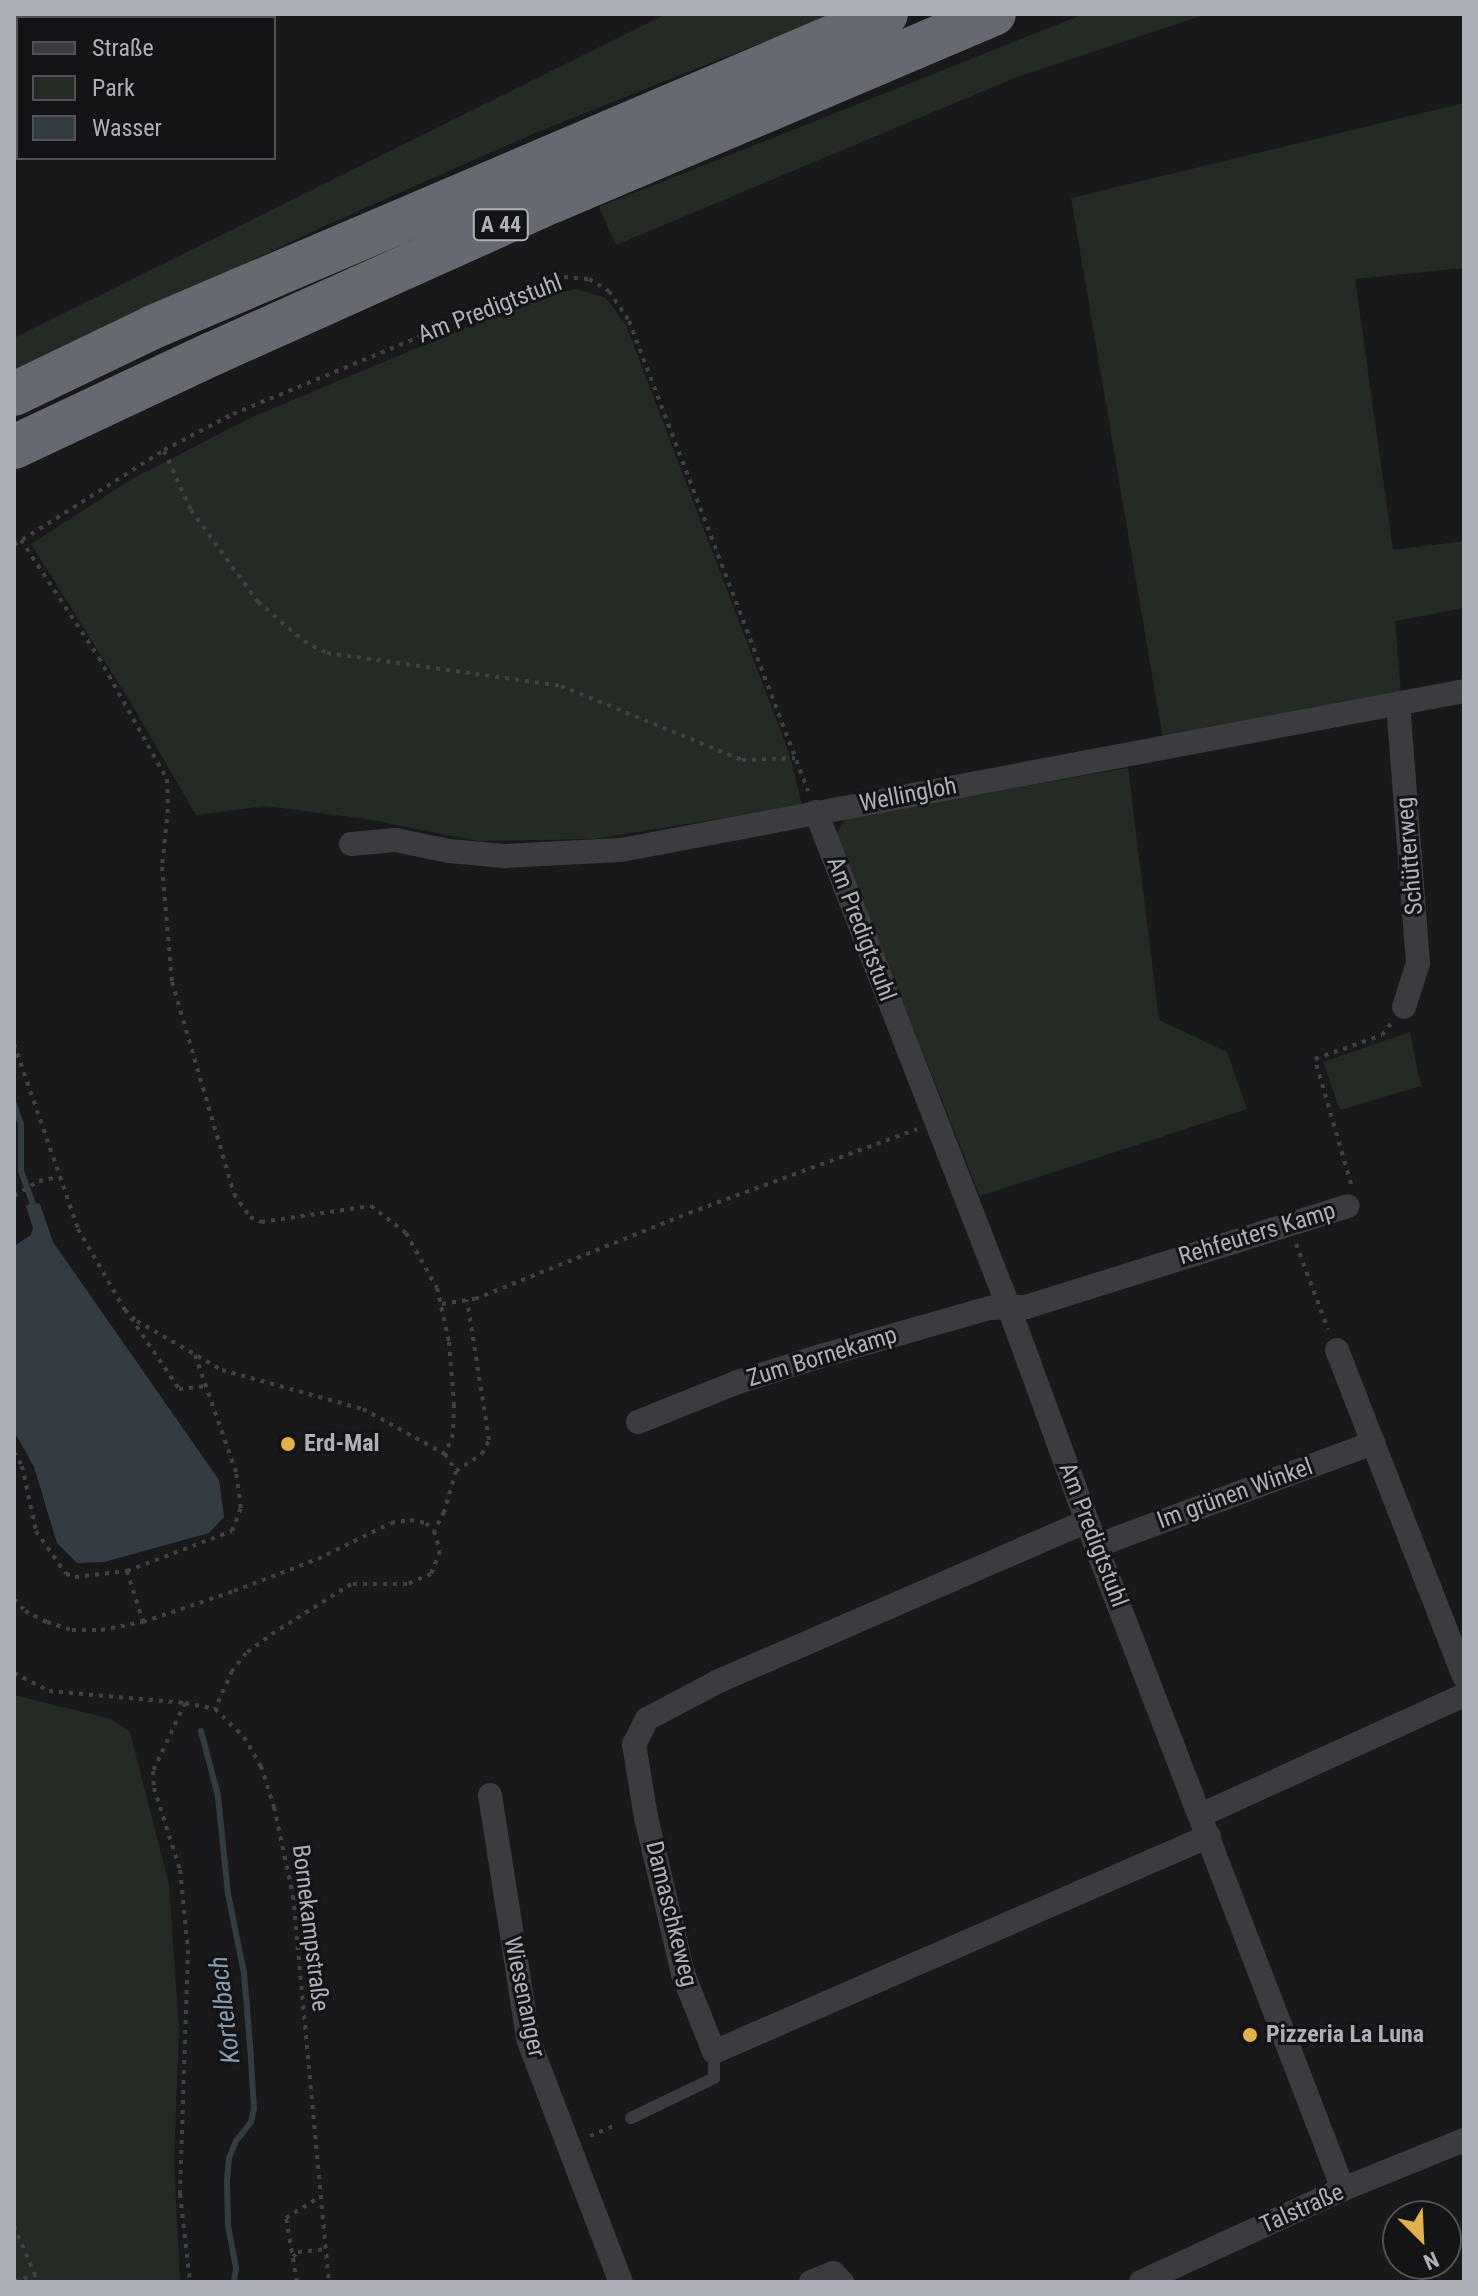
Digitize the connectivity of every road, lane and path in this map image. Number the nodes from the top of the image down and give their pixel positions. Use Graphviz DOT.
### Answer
graph roads {
  1 [pos="886,14"];
  2 [pos="994,14"];
  3 [pos="14,394"];
  4 [pos="14,447"];
  5 [pos="164,450"];
  6 [pos="21,540"];
  7 [pos="14,545"];
  8 [pos="1464,691"];
  9 [pos="1398,703"];
  10 [pos="795,758"];
  11 [pos="816,812"];
  12 [pos="351,844"];
  13 [pos="1404,1007"];
  14 [pos="14,1044"];
  15 [pos="934,1122"];
  16 [pos="58,1177"];
  17 [pos="14,1196"];
  18 [pos="1348,1206"];
  19 [pos="1289,1224"];
  20 [pos="467,1300"];
  21 [pos="442,1304"];
  22 [pos="1009,1308"];
  23 [pos="125,1310"];
  24 [pos="1337,1350"];
  25 [pos="195,1353"];
  26 [pos="206,1386"];
  27 [pos="638,1422"];
  28 [pos="1373,1443"];
  29 [pos="14,1452"];
  30 [pos="445,1454"];
  31 [pos="456,1471"];
  32 [pos="1087,1521"];
  33 [pos="434,1531"];
  34 [pos="1096,1546"];
  35 [pos="127,1571"];
  36 [pos="14,1599"];
  37 [pos="143,1622"];
  38 [pos="14,1673"];
  39 [pos="1464,1676"];
  40 [pos="1464,1695"];
  41 [pos="185,1703"];
  42 [pos="215,1709"];
  43 [pos="490,1795"];
  44 [pos="1205,1826"];
  45 [pos="714,2052"];
  46 [pos="631,2118"];
  47 [pos="1464,2140"];
  48 [pos="569,2145"];
  49 [pos="1343,2189"];
  50 [pos="319,2197"];
  51 [pos="14,2226"];
  52 [pos="325,2249"];
  53 [pos="293,2257"];
  54 [pos="36,2275"];
  55 [pos="14,2281"];
  56 [pos="38,2282"];
  57 [pos="190,2282"];
  58 [pos="297,2282"];
  59 [pos="329,2282"];
  60 [pos="621,2282"];
  61 [pos="811,2282"];
  62 [pos="842,2282"];
  63 [pos="1141,2282"];
  1 -- 3 [label="highway, A 44"];
  2 -- 4 [label="highway, A 44"];
  5 -- 6 [label="path, Am Predigtstuhl"];
  5 -- 10 [label="path"];
  5 -- 10 [label="path, Am Predigtstuhl"];
  6 -- 7 [label="path, Am Predigtstuhl"];
  6 -- 21 [label="path"];
  8 -- 9 [label="street, Wellingloh"];
  9 -- 11 [label="street, Wellingloh"];
  9 -- 13 [label="street, Schütterweg"];
  10 -- 11 [label="path, Am Predigtstuhl"];
  11 -- 12 [label="street, Wellingloh"];
  11 -- 15 [label="street, Am Predigtstuhl"];
  13 -- 18 [label="path, Rehfeuters Kamp"];
  14 -- 16 [label="path"];
  15 -- 20 [label="path"];
  15 -- 22 [label="street, Am Predigtstuhl"];
  16 -- 17 [label="path"];
  16 -- 23 [label="path"];
  18 -- 19 [label="street, Rehfeuters Kamp"];
  19 -- 22 [label="street, Rehfeuters Kamp"];
  19 -- 24 [label="path"];
  20 -- 21 [label="path"];
  20 -- 31 [label="path"];
  21 -- 30 [label="path"];
  22 -- 27 [label="street, Zum Bornekamp"];
  22 -- 32 [label="street, Am Predigtstuhl"];
  23 -- 25 [label="path"];
  23 -- 26 [label="path"];
  24 -- 28 [label="street"];
  25 -- 26 [label="path"];
  25 -- 30 [label="path"];
  26 -- 35 [label="path"];
  28 -- 34 [label="street, Im grünen Winkel"];
  28 -- 39 [label="street"];
  29 -- 35 [label="path"];
  30 -- 31 [label="path"];
  31 -- 33 [label="path"];
  32 -- 34 [label="street, Am Predigtstuhl"];
  32 -- 45 [label="street, Damaschkeweg"];
  33 -- 37 [label="path"];
  33 -- 42 [label="path"];
  34 -- 44 [label="street, Am Predigtstuhl"];
  35 -- 37 [label="path"];
  36 -- 37 [label="path"];
  38 -- 41 [label="path"];
  40 -- 44 [label="street"];
  41 -- 42 [label="path"];
  41 -- 57 [label="path"];
  42 -- 50 [label="path, Bornekampstraße"];
  43 -- 48 [label="street, Wiesenanger"];
  44 -- 45 [label="street"];
  44 -- 49 [label="street, Am Predigtstuhl"];
  45 -- 46 [label="lane"];
  46 -- 48 [label="path"];
  47 -- 49 [label="street, Talstraße"];
  48 -- 60 [label="street, Wiesenanger"];
  49 -- 63 [label="street, Talstraße"];
  50 -- 52 [label="path, Bornekampstraße"];
  50 -- 53 [label="path"];
  51 -- 54 [label="path"];
  52 -- 53 [label="path"];
  52 -- 59 [label="path, Bornekampstraße"];
  53 -- 58 [label="path"];
  54 -- 55 [label="path"];
  54 -- 56 [label="path"];
  61 -- 62 [label="street"];
}
